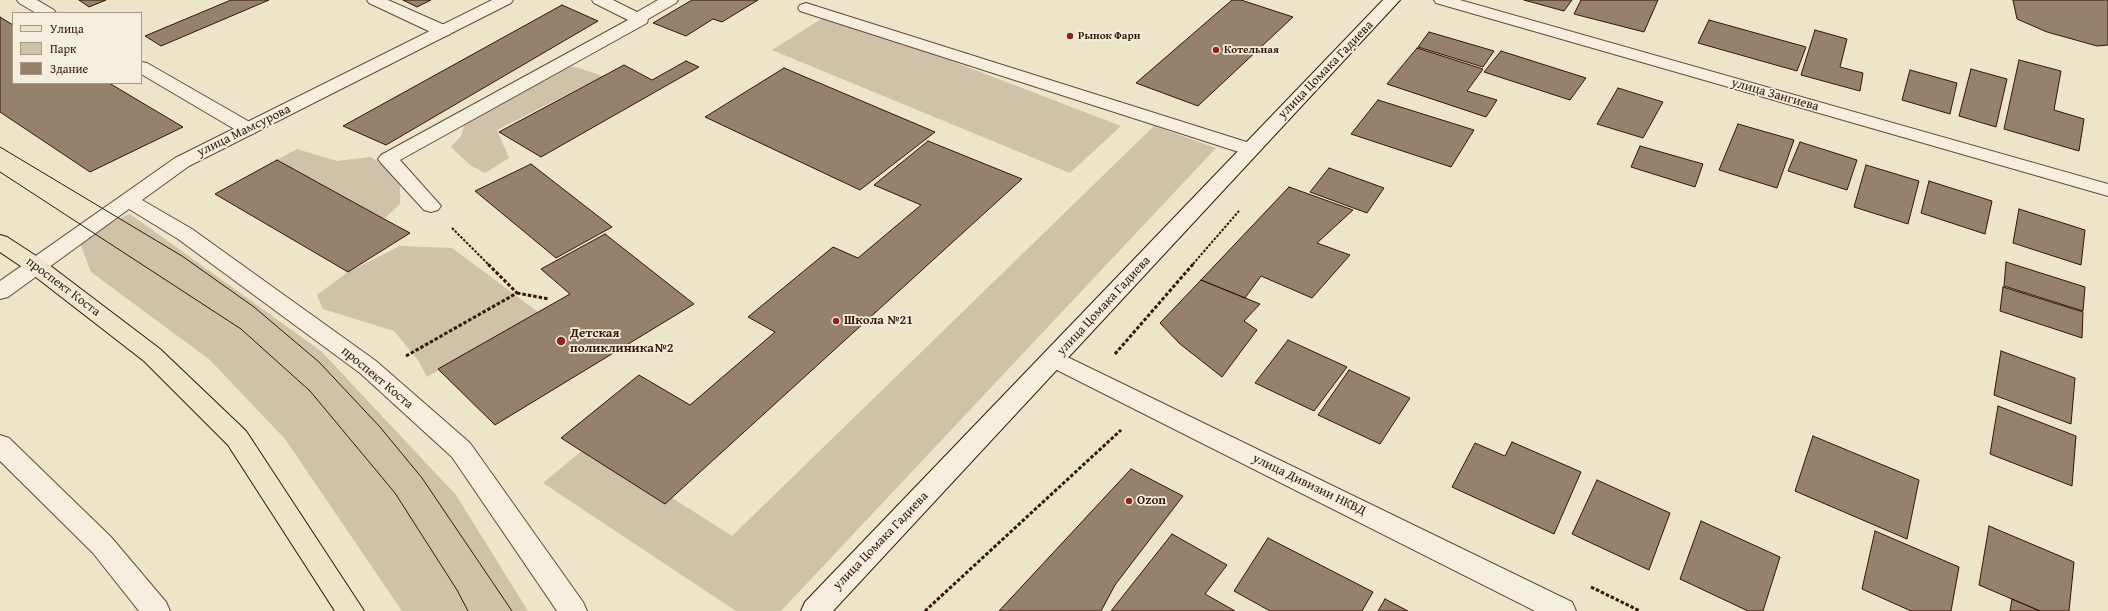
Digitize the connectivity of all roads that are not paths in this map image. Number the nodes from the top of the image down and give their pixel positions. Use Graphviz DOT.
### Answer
graph roads {
  1 [pos="25,0"];
  2 [pos="375,0"];
  3 [pos="505,0"];
  4 [pos="600,0"];
  5 [pos="670,0"];
  6 [pos="1392,0"];
  7 [pos="1442,0"];
  8 [pos="806,8"];
  9 [pos="46,12"];
  10 [pos="637,18"];
  11 [pos="443,31"];
  12 [pos="142,68"];
  13 [pos="248,129"];
  14 [pos="1250,149"];
  15 [pos="2108,190"];
  16 [pos="128,200"];
  17 [pos="431,206"];
  18 [pos="0,242"];
  19 [pos="36,266"];
  20 [pos="0,292"];
  21 [pos="1055,359"];
  22 [pos="0,445"];
  23 [pos="156,611"];
  24 [pos="350,611"];
  25 [pos="573,611"];
  26 [pos="815,611"];
  27 [pos="1562,611"];
  1 -- 9 [label="street"];
  2 -- 11 [label="street"];
  3 -- 11 [label="street, улица Мамсурова"];
  4 -- 10 [label="street"];
  5 -- 10 [label="street"];
  6 -- 14 [label="street, улица Цомака Гадиева"];
  7 -- 15 [label="street, улица Зангиева"];
  8 -- 14 [label="street"];
  10 -- 17 [label="street"];
  11 -- 13 [label="street, улица Мамсурова"];
  12 -- 13 [label="street"];
  13 -- 16 [label="street, улица Мамсурова"];
  14 -- 21 [label="street, улица Цомака Гадиева"];
  16 -- 19 [label="street, улица Мамсурова"];
  16 -- 25 [label="street, проспект Коста"];
  18 -- 19 [label="main road, проспект Коста"];
  19 -- 20 [label="street, улица Мамсурова"];
  19 -- 24 [label="main road, проспект Коста"];
  21 -- 26 [label="street, улица Цомака Гадиева"];
  21 -- 27 [label="street, улица Дивизии НКВД"];
  22 -- 23 [label="street"];
}
